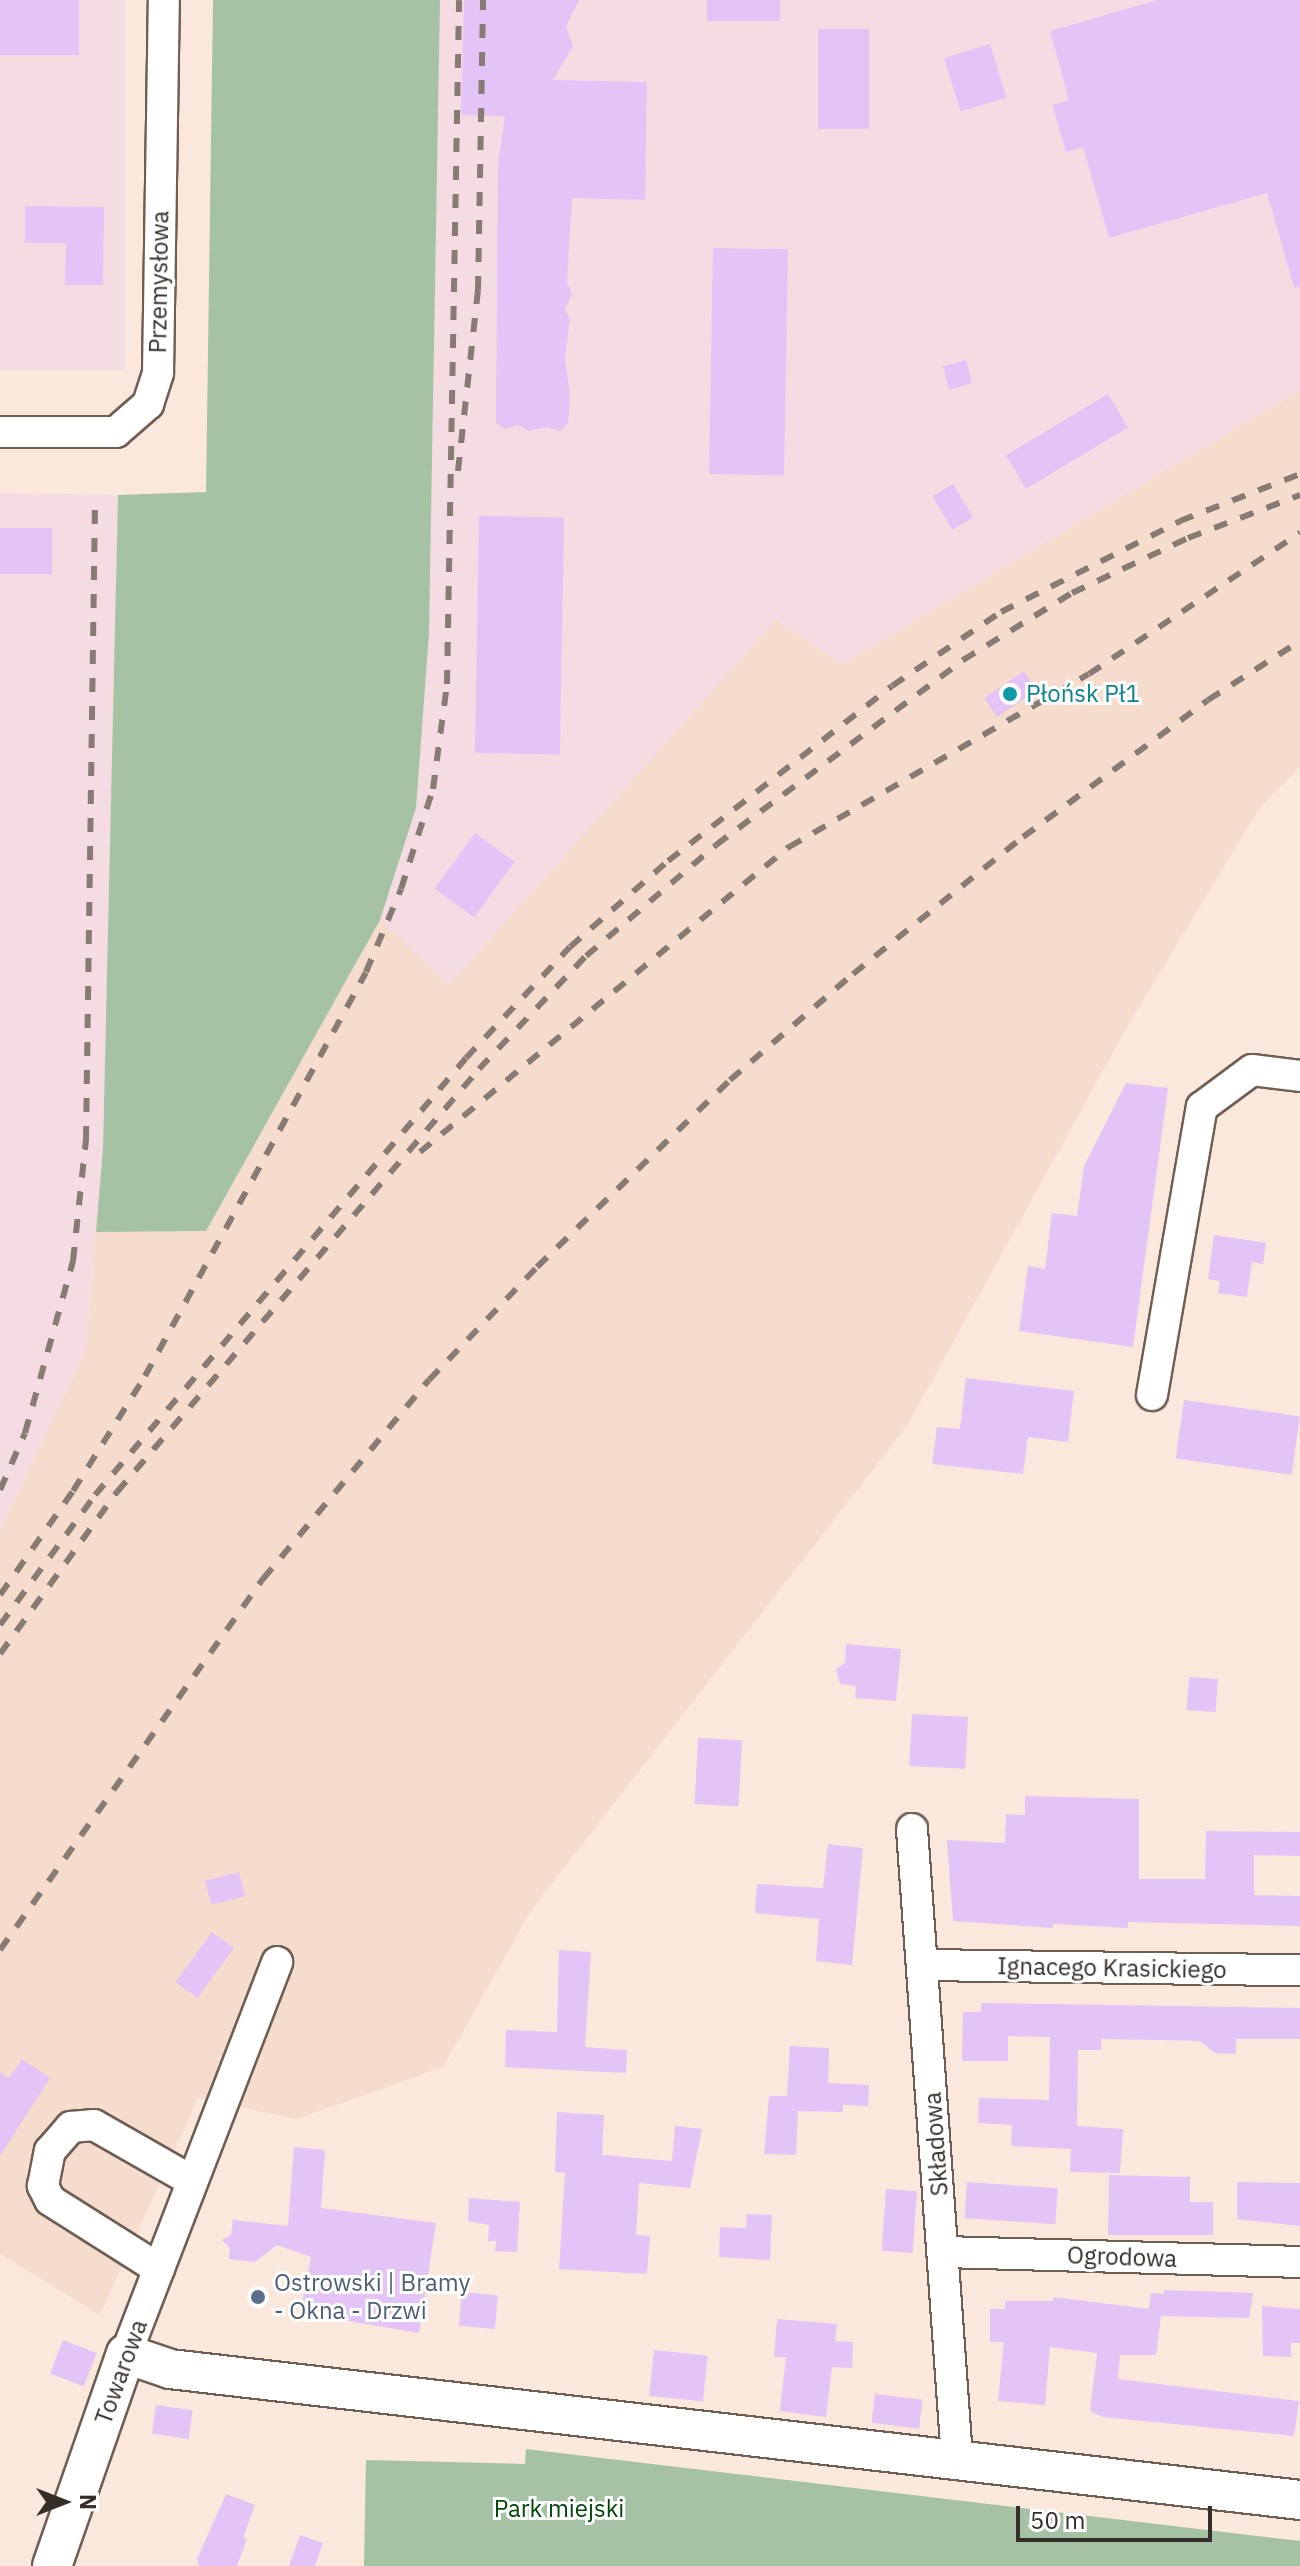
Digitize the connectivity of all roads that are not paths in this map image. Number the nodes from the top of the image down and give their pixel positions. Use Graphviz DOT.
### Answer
graph roads {
  1 [pos="164,0"];
  2 [pos="0,432"];
  3 [pos="1300,1076"];
  4 [pos="1152,1395"];
  5 [pos="912,1829"];
  6 [pos="277,1962"];
  7 [pos="923,1965"];
  8 [pos="1300,1970"];
  9 [pos="192,2181"];
  10 [pos="944,2252"];
  11 [pos="1300,2262"];
  12 [pos="159,2269"];
  13 [pos="126,2354"];
  14 [pos="957,2459"];
  15 [pos="1300,2500"];
  16 [pos="52,2566"];
  1 -- 2 [label="street, Przemysłowa"];
  3 -- 4 [label="street"];
  5 -- 7 [label="street, Składowa"];
  6 -- 9 [label="street, Towarowa"];
  7 -- 8 [label="street, Ignacego Krasickiego"];
  7 -- 10 [label="street, Składowa"];
  9 -- 12 [label="street, Towarowa"];
  9 -- 12 [label="street"];
  10 -- 11 [label="street, Ogrodowa"];
  10 -- 14 [label="street, Składowa"];
  12 -- 13 [label="street, Towarowa"];
  13 -- 14 [label="street"];
  13 -- 16 [label="street, Towarowa"];
  14 -- 15 [label="street"];
}
